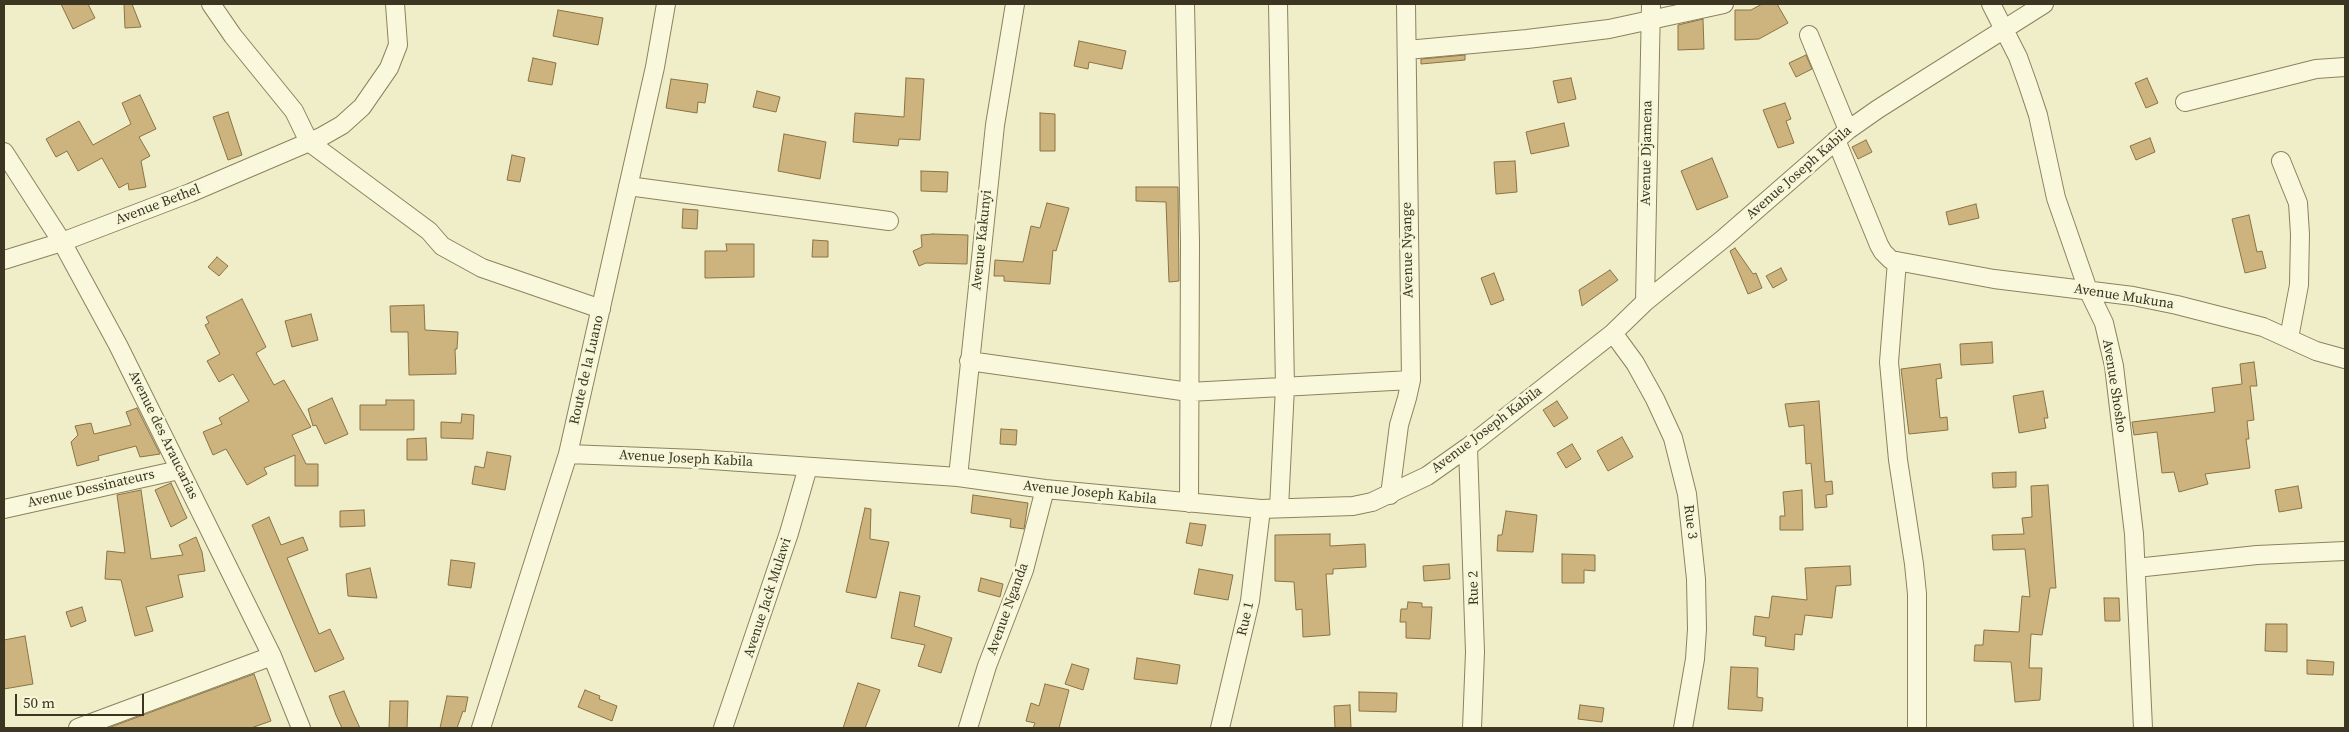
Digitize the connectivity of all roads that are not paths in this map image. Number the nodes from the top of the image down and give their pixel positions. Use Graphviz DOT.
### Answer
graph roads {
  1 [pos="211,4"];
  2 [pos="395,4"];
  3 [pos="666,4"];
  4 [pos="1014,4"];
  5 [pos="1185,4"];
  6 [pos="1278,4"];
  7 [pos="1406,4"];
  8 [pos="1651,4"];
  9 [pos="1724,4"];
  10 [pos="1991,4"];
  11 [pos="2044,4"];
  12 [pos="1650,21"];
  13 [pos="2004,28"];
  14 [pos="1809,35"];
  15 [pos="1407,50"];
  16 [pos="2345,67"];
  17 [pos="2185,102"];
  18 [pos="1842,135"];
  19 [pos="309,142"];
  20 [pos="4,152"];
  21 [pos="2281,161"];
  22 [pos="628,186"];
  23 [pos="889,221"];
  24 [pos="62,242"];
  25 [pos="4,260"];
  26 [pos="1897,261"];
  27 [pos="2088,290"];
  28 [pos="1644,302"];
  29 [pos="601,308"];
  30 [pos="1613,333"];
  31 [pos="2289,338"];
  32 [pos="2345,359"];
  33 [pos="969,362"];
  34 [pos="1411,380"];
  35 [pos="1285,387"];
  36 [pos="1189,392"];
  37 [pos="1468,447"];
  38 [pos="568,454"];
  39 [pos="808,466"];
  40 [pos="179,470"];
  41 [pos="958,477"];
  42 [pos="1045,488"];
  43 [pos="1390,495"];
  44 [pos="1189,503"];
  45 [pos="1261,508"];
  46 [pos="1279,508"];
  47 [pos="4,509"];
  48 [pos="2345,551"];
  49 [pos="2136,568"];
  50 [pos="272,656"];
  51 [pos="78,728"];
  52 [pos="301,728"];
  53 [pos="481,728"];
  54 [pos="723,728"];
  55 [pos="968,728"];
  56 [pos="1220,728"];
  57 [pos="1472,728"];
  58 [pos="1683,728"];
  59 [pos="1917,728"];
  60 [pos="2143,728"];
  1 -- 19 [label="street"];
  2 -- 19 [label="street, Avenue Bethel"];
  3 -- 22 [label="street, Route de la Luano"];
  4 -- 33 [label="street, Avenue Kakunyi"];
  5 -- 36 [label="street"];
  6 -- 35 [label="street"];
  7 -- 15 [label="street, Avenue Nyange"];
  8 -- 12 [label="street, Avenue Djamena"];
  9 -- 12 [label="street"];
  10 -- 13 [label="street, Avenue Shosho"];
  11 -- 13 [label="street, Avenue Joseph Kabila"];
  12 -- 15 [label="street"];
  12 -- 28 [label="street, Avenue Djamena"];
  13 -- 18 [label="street, Avenue Joseph Kabila"];
  13 -- 27 [label="street, Avenue Shosho"];
  14 -- 18 [label="street"];
  15 -- 34 [label="street, Avenue Nyange"];
  16 -- 17 [label="street"];
  18 -- 26 [label="street"];
  18 -- 28 [label="street, Avenue Joseph Kabila"];
  19 -- 24 [label="street, Avenue Bethel"];
  19 -- 29 [label="street"];
  20 -- 24 [label="street, Avenue des Araucarias"];
  21 -- 31 [label="street"];
  22 -- 23 [label="street"];
  22 -- 29 [label="street, Route de la Luano"];
  24 -- 25 [label="street, Avenue Bethel"];
  24 -- 40 [label="street, Avenue des Araucarias"];
  26 -- 27 [label="street, Avenue Mukuna"];
  26 -- 59 [label="street"];
  27 -- 31 [label="street, Avenue Mukuna"];
  27 -- 49 [label="street, Avenue Shosho"];
  28 -- 30 [label="street, Avenue Joseph Kabila"];
  29 -- 38 [label="street, Route de la Luano"];
  30 -- 37 [label="street, Avenue Joseph Kabila"];
  30 -- 58 [label="street, Rue 3"];
  31 -- 32 [label="street, Avenue Mukuna"];
  33 -- 36 [label="street"];
  33 -- 41 [label="street, Avenue Kakunyi"];
  34 -- 35 [label="street"];
  34 -- 43 [label="street, Avenue Nyange"];
  35 -- 36 [label="street"];
  35 -- 46 [label="street"];
  36 -- 44 [label="street"];
  37 -- 43 [label="street, Avenue Joseph Kabila"];
  37 -- 57 [label="street, Rue 2"];
  38 -- 39 [label="street, Avenue Joseph Kabila"];
  38 -- 53 [label="street, Route de la Luano"];
  39 -- 41 [label="street, Avenue Joseph Kabila"];
  39 -- 54 [label="street, Avenue Jack Mulawi"];
  40 -- 47 [label="street, Avenue Dessinateurs"];
  40 -- 50 [label="street, Avenue des Araucarias"];
  41 -- 42 [label="street, Avenue Joseph Kabila"];
  42 -- 44 [label="street, Avenue Joseph Kabila"];
  42 -- 55 [label="street, Avenue Nganda"];
  43 -- 46 [label="street, Avenue Joseph Kabila"];
  44 -- 45 [label="street, Avenue Joseph Kabila"];
  45 -- 46 [label="street, Avenue Joseph Kabila"];
  45 -- 56 [label="street, Rue 1"];
  48 -- 49 [label="street"];
  49 -- 60 [label="street, Avenue Shosho"];
  50 -- 51 [label="street"];
  50 -- 52 [label="street, Avenue des Araucarias"];
}
